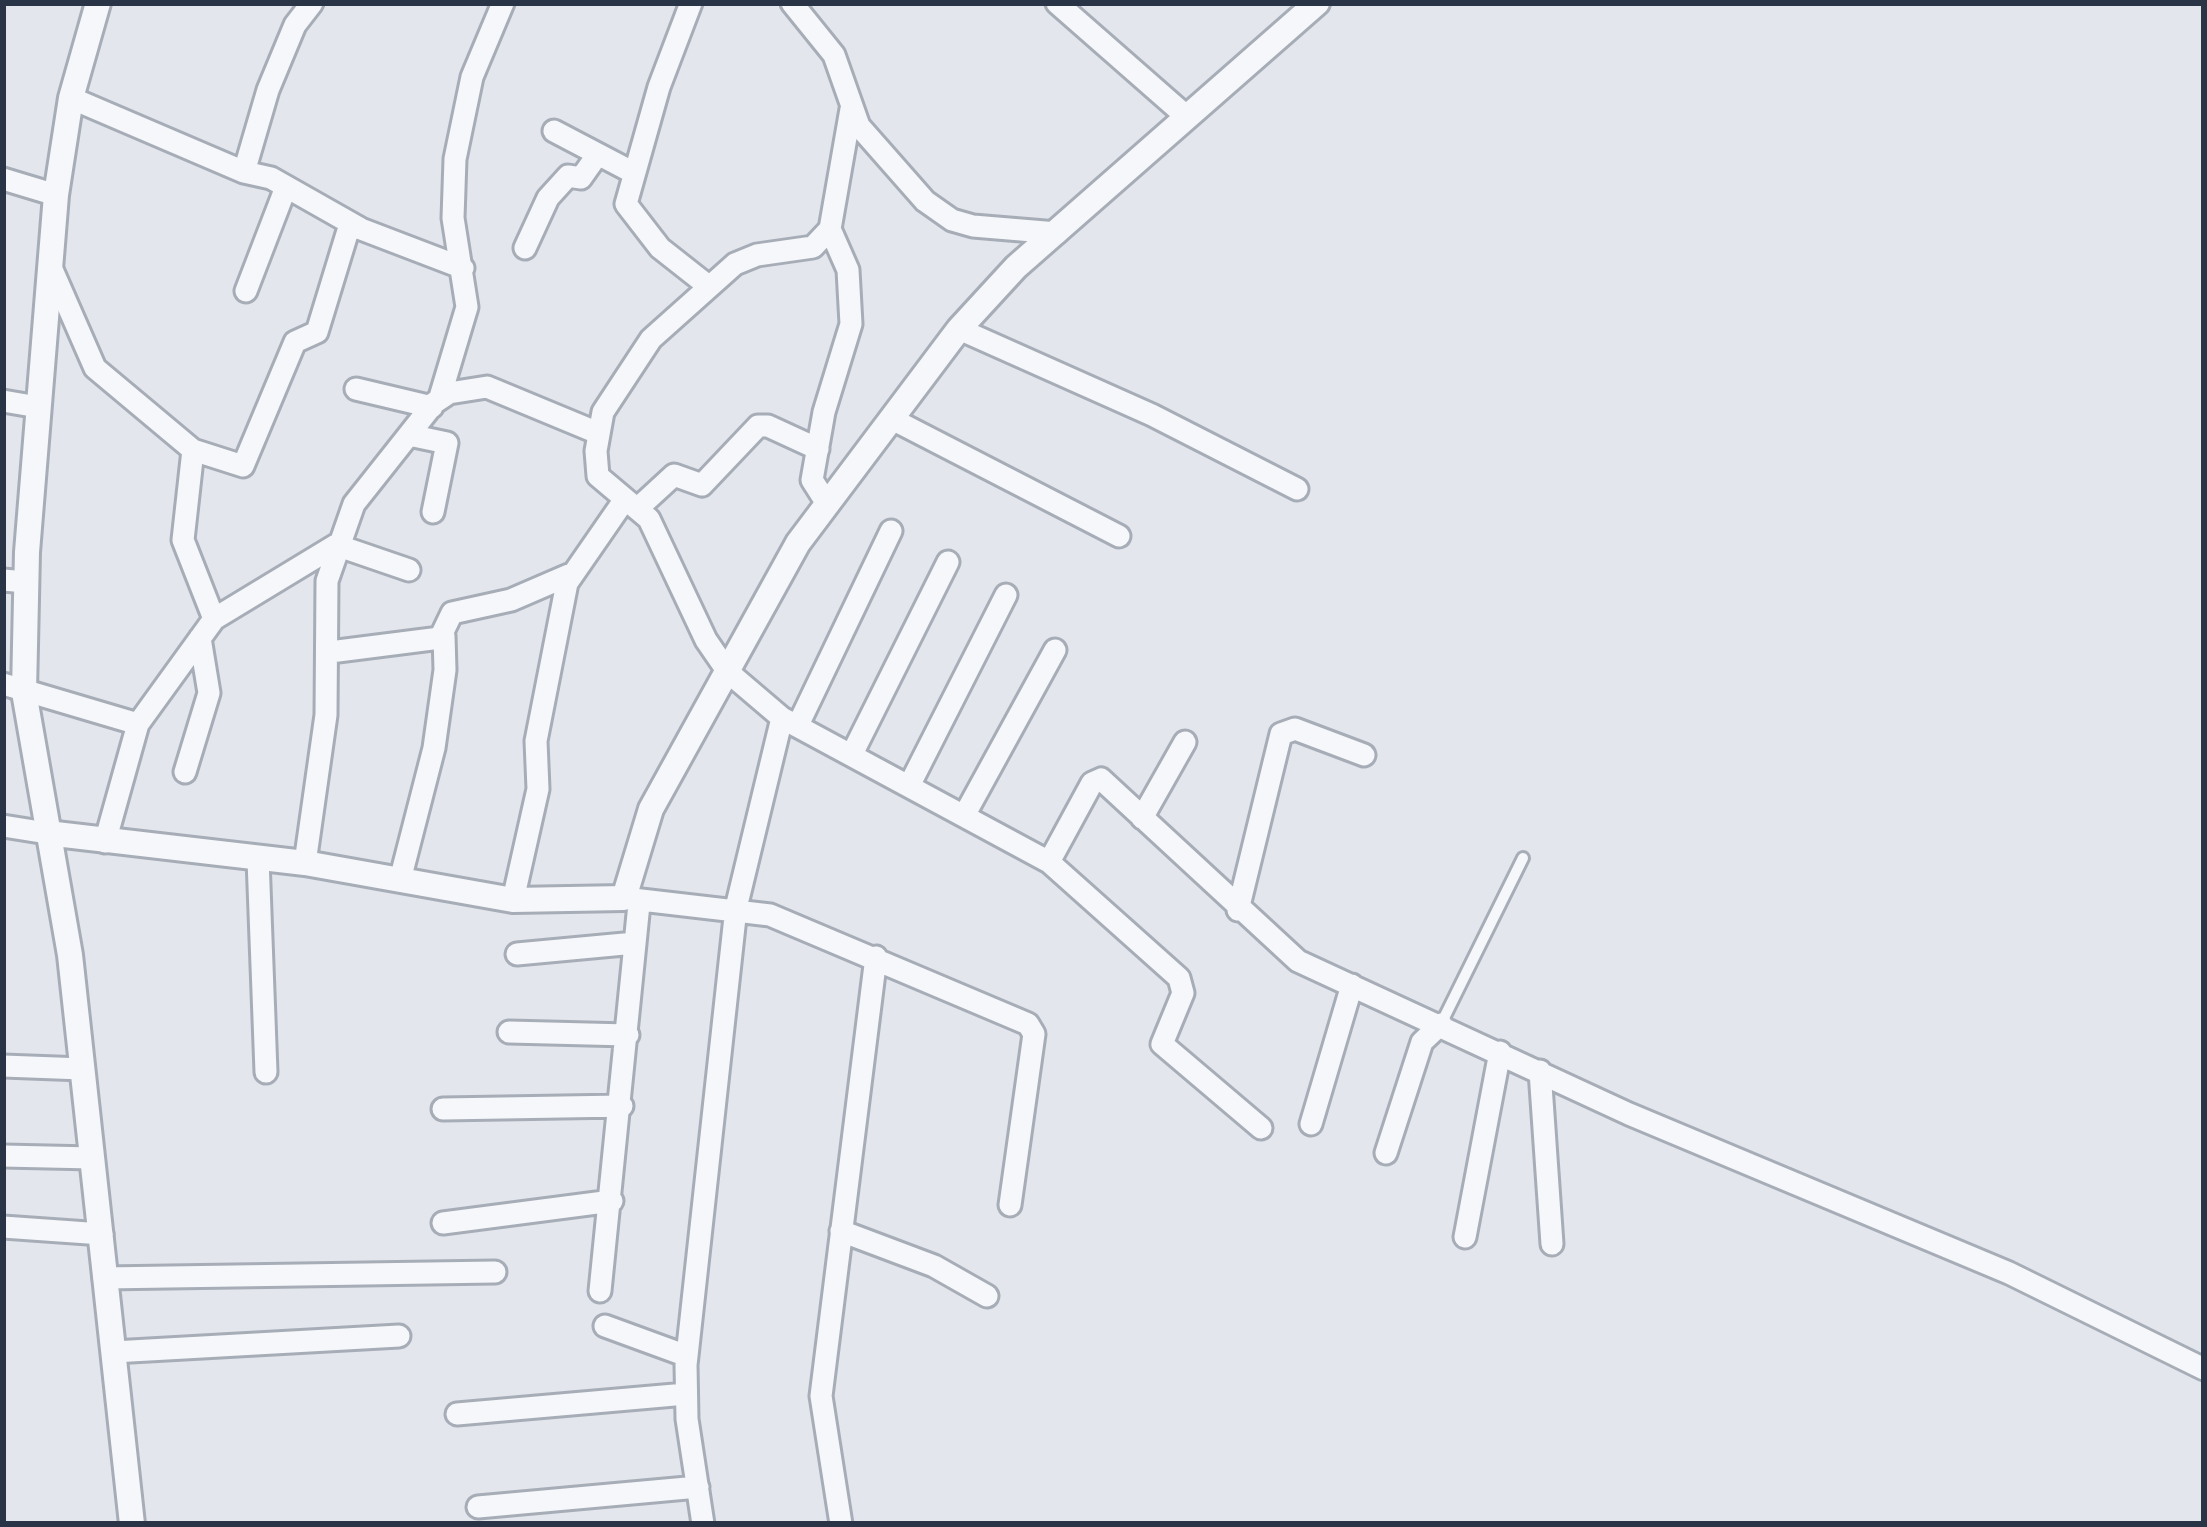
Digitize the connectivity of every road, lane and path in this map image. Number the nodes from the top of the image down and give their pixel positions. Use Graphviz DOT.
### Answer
graph roads {
  1 [pos="98,3"];
  2 [pos="312,3"];
  3 [pos="503,3"];
  4 [pos="691,3"];
  5 [pos="792,3"];
  6 [pos="1057,3"];
  7 [pos="1317,3"];
  8 [pos="71,98"];
  9 [pos="850,109"];
  10 [pos="1187,117"];
  11 [pos="554,131"];
  12 [pos="598,154"];
  13 [pos="244,172"];
  14 [pos="634,173"];
  15 [pos="3,179"];
  16 [pos="286,187"];
  17 [pos="56,195"];
  18 [pos="350,224"];
  19 [pos="830,229"];
  20 [pos="1057,233"];
  21 [pos="525,248"];
  22 [pos="50,265"];
  23 [pos="464,268"];
  24 [pos="707,285"];
  25 [pos="245,291"];
  26 [pos="959,329"];
  27 [pos="356,389"];
  28 [pos="3,401"];
  29 [pos="436,402"];
  30 [pos="38,407"];
  31 [pos="892,419"];
  32 [pos="598,433"];
  33 [pos="410,435"];
  34 [pos="818,449"];
  35 [pos="194,450"];
  36 [pos="1297,489"];
  37 [pos="826,502"];
  38 [pos="630,506"];
  39 [pos="434,512"];
  40 [pos="891,531"];
  41 [pos="1119,536"];
  42 [pos="336,544"];
  43 [pos="948,562"];
  44 [pos="409,571"];
  45 [pos="569,575"];
  46 [pos="14,581"];
  47 [pos="1006,595"];
  48 [pos="214,619"];
  49 [pos="444,636"];
  50 [pos="200,638"];
  51 [pos="1054,650"];
  52 [pos="330,652"];
  53 [pos="728,672"];
  54 [pos="13,688"];
  55 [pos="790,722"];
  56 [pos="138,724"];
  57 [pos="1185,742"];
  58 [pos="852,754"];
  59 [pos="1364,755"];
  60 [pos="185,772"];
  61 [pos="910,784"];
  62 [pos="965,814"];
  63 [pos="1142,818"];
  64 [pos="3,826"];
  65 [pos="47,833"];
  66 [pos="105,842"];
  67 [pos="1523,858"];
  68 [pos="258,859"];
  69 [pos="1049,862"];
  70 [pos="305,863"];
  71 [pos="400,880"];
  72 [pos="513,900"];
  73 [pos="632,901"];
  74 [pos="736,908"];
  75 [pos="1238,910"];
  76 [pos="635,944"];
  77 [pos="517,954"];
  78 [pos="876,957"];
  79 [pos="1352,985"];
  80 [pos="1441,1024"];
  81 [pos="509,1032"];
  82 [pos="628,1035"];
  83 [pos="1500,1052"];
  84 [pos="3,1066"];
  85 [pos="83,1069"];
  86 [pos="1540,1071"];
  87 [pos="266,1072"];
  88 [pos="622,1106"];
  89 [pos="443,1109"];
  90 [pos="1311,1124"];
  91 [pos="1261,1128"];
  92 [pos="1387,1153"];
  93 [pos="3,1156"];
  94 [pos="93,1158"];
  95 [pos="612,1201"];
  96 [pos="1010,1204"];
  97 [pos="443,1223"];
  98 [pos="3,1227"];
  99 [pos="841,1231"];
  100 [pos="101,1234"];
  101 [pos="1465,1237"];
  102 [pos="1552,1244"];
  103 [pos="495,1272"];
  104 [pos="104,1278"];
  105 [pos="600,1291"];
  106 [pos="987,1296"];
  107 [pos="605,1326"];
  108 [pos="399,1336"];
  109 [pos="112,1352"];
  110 [pos="687,1356"];
  111 [pos="2204,1370"];
  112 [pos="686,1394"];
  113 [pos="457,1414"];
  114 [pos="698,1486"];
  115 [pos="478,1508"];
  116 [pos="132,1524"];
  117 [pos="703,1524"];
  118 [pos="841,1524"];
  1 -- 8 [label="street"];
  2 -- 13 [label="street"];
  3 -- 23 [label="street"];
  4 -- 14 [label="street"];
  5 -- 9 [label="street"];
  6 -- 10 [label="street"];
  7 -- 10 [label="street"];
  8 -- 13 [label="street"];
  8 -- 17 [label="street"];
  9 -- 19 [label="street"];
  9 -- 20 [label="street"];
  10 -- 20 [label="street"];
  11 -- 12 [label="street"];
  12 -- 14 [label="street"];
  12 -- 21 [label="street"];
  13 -- 16 [label="street"];
  14 -- 24 [label="street"];
  15 -- 17 [label="street"];
  16 -- 18 [label="street"];
  16 -- 25 [label="street"];
  17 -- 22 [label="street"];
  18 -- 23 [label="street"];
  18 -- 35 [label="street"];
  19 -- 24 [label="street"];
  19 -- 34 [label="street"];
  20 -- 26 [label="street"];
  22 -- 30 [label="street"];
  22 -- 35 [label="street"];
  23 -- 29 [label="street"];
  24 -- 32 [label="street"];
  26 -- 31 [label="street"];
  26 -- 36 [label="street"];
  27 -- 29 [label="street"];
  28 -- 30 [label="street"];
  29 -- 32 [label="street"];
  29 -- 33 [label="street"];
  30 -- 46 [label="street"];
  31 -- 37 [label="street"];
  31 -- 41 [label="street"];
  32 -- 38 [label="street"];
  33 -- 39 [label="street"];
  33 -- 42 [label="street"];
  34 -- 37 [label="street"];
  34 -- 38 [label="street"];
  35 -- 48 [label="street"];
  37 -- 53 [label="street"];
  38 -- 45 [label="street"];
  38 -- 53 [label="street"];
  40 -- 55 [label="street"];
  42 -- 44 [label="street"];
  42 -- 48 [label="street"];
  42 -- 52 [label="street"];
  43 -- 58 [label="street"];
  45 -- 49 [label="street"];
  45 -- 72 [label="street"];
  46 -- 54 [label="street"];
  47 -- 61 [label="street"];
  48 -- 50 [label="street"];
  49 -- 52 [label="street"];
  49 -- 71 [label="street"];
  50 -- 56 [label="street"];
  50 -- 60 [label="street"];
  51 -- 62 [label="street"];
  52 -- 70 [label="street"];
  53 -- 55 [label="street"];
  53 -- 73 [label="street"];
  54 -- 56 [label="street"];
  54 -- 65 [label="street"];
  55 -- 58 [label="street"];
  55 -- 74 [label="street"];
  56 -- 66 [label="street"];
  57 -- 63 [label="street"];
  58 -- 61 [label="street"];
  59 -- 75 [label="street"];
  61 -- 62 [label="street"];
  62 -- 69 [label="street"];
  63 -- 69 [label="street"];
  63 -- 75 [label="street"];
  64 -- 65 [label="street"];
  65 -- 66 [label="street"];
  65 -- 85 [label="street"];
  66 -- 68 [label="street"];
  67 -- 80 [label="lane"];
  68 -- 70 [label="street"];
  68 -- 87 [label="street"];
  69 -- 91 [label="street"];
  70 -- 71 [label="street"];
  71 -- 72 [label="street"];
  72 -- 73 [label="street"];
  73 -- 74 [label="street"];
  73 -- 76 [label="street"];
  74 -- 78 [label="street"];
  74 -- 110 [label="street"];
  75 -- 79 [label="street"];
  76 -- 77 [label="street"];
  76 -- 82 [label="street"];
  78 -- 96 [label="street"];
  78 -- 99 [label="street"];
  79 -- 80 [label="street"];
  79 -- 90 [label="street"];
  80 -- 83 [label="street"];
  80 -- 92 [label="street"];
  81 -- 82 [label="street"];
  82 -- 88 [label="street"];
  83 -- 86 [label="street"];
  83 -- 101 [label="street"];
  84 -- 85 [label="street"];
  85 -- 94 [label="street"];
  86 -- 102 [label="street"];
  86 -- 111 [label="street"];
  88 -- 89 [label="street"];
  88 -- 95 [label="street"];
  93 -- 94 [label="street"];
  94 -- 100 [label="street"];
  95 -- 97 [label="street"];
  95 -- 105 [label="street"];
  98 -- 100 [label="street"];
  99 -- 106 [label="street"];
  99 -- 118 [label="street"];
  100 -- 104 [label="street"];
  103 -- 104 [label="street"];
  104 -- 109 [label="street"];
  107 -- 110 [label="street"];
  108 -- 109 [label="street"];
  109 -- 116 [label="street"];
  110 -- 112 [label="street"];
  112 -- 113 [label="street"];
  112 -- 114 [label="street"];
  114 -- 115 [label="street"];
  114 -- 117 [label="street"];
}
